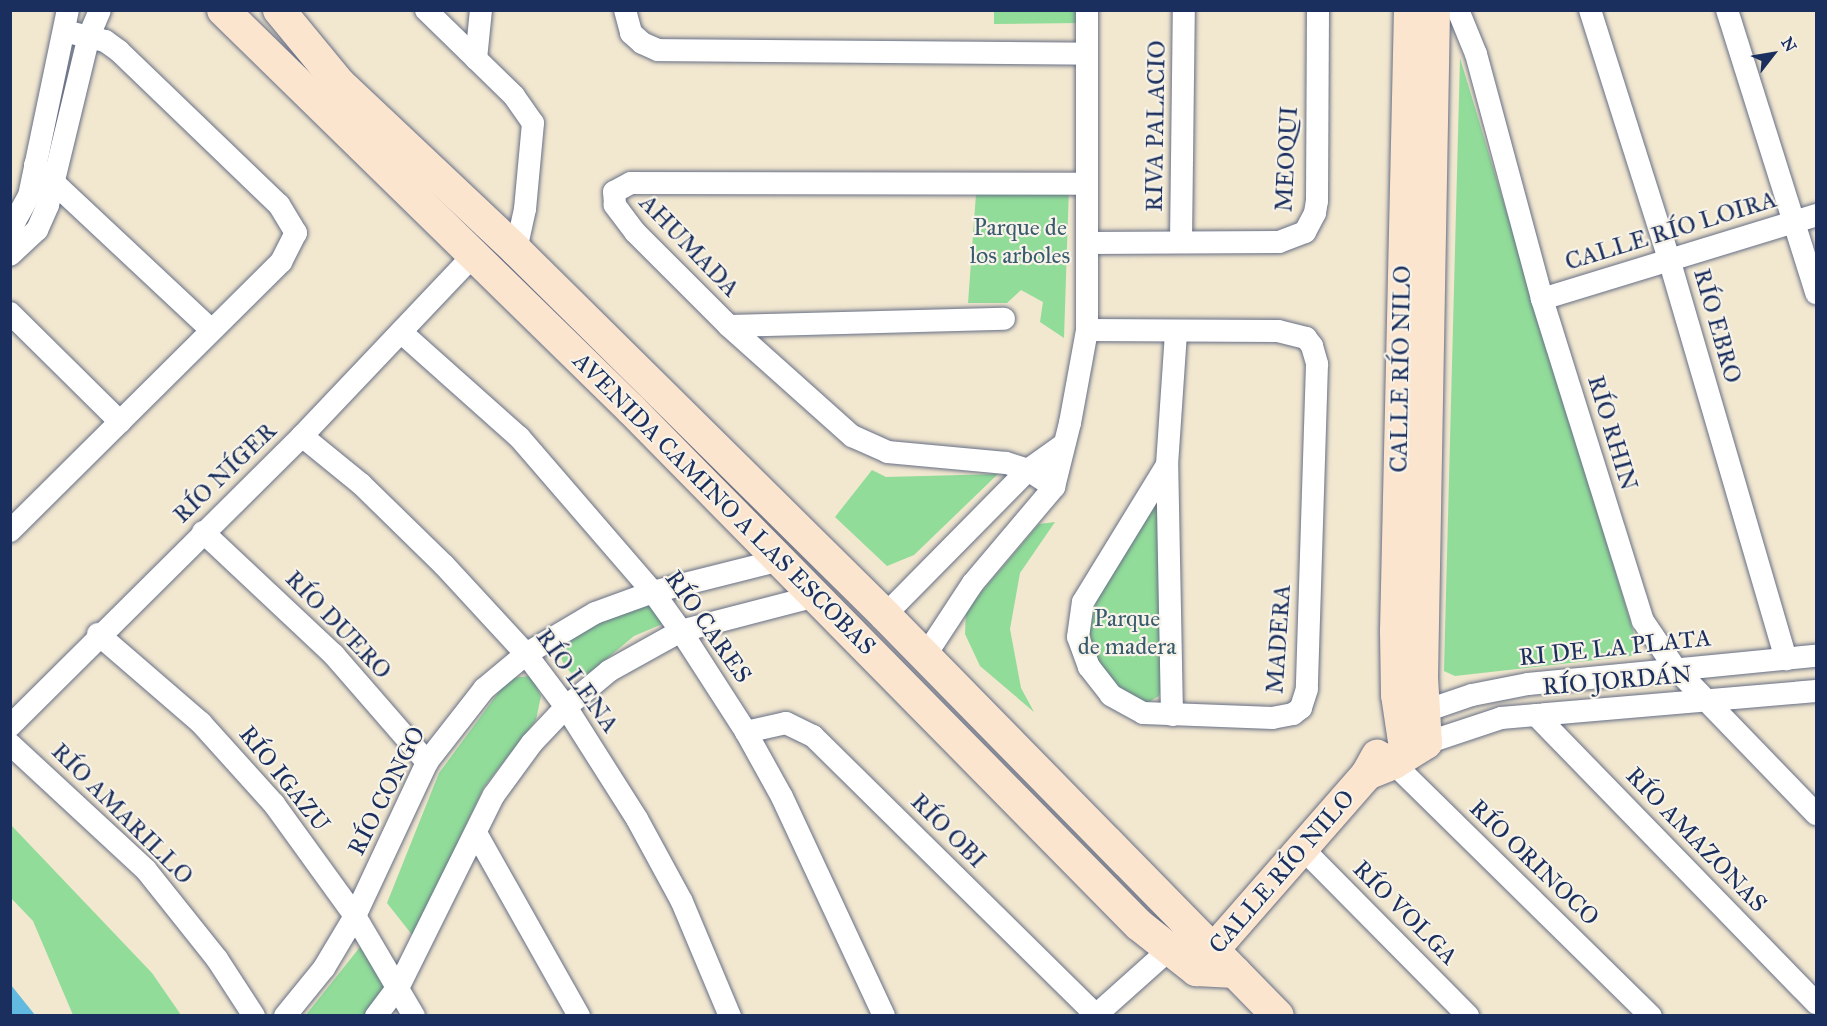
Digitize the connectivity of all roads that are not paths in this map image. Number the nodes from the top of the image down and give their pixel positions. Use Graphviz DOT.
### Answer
graph roads {
  1 [pos="100,10"];
  2 [pos="222,10"];
  3 [pos="426,10"];
  4 [pos="481,10"];
  5 [pos="625,10"];
  6 [pos="1087,10"];
  7 [pos="1184,10"];
  8 [pos="1318,10"];
  9 [pos="1410,10"];
  10 [pos="1434,10"];
  11 [pos="1458,10"];
  12 [pos="1590,10"];
  13 [pos="1727,10"];
  14 [pos="288,14"];
  15 [pos="66,21"];
  16 [pos="89,36"];
  17 [pos="1086,54"];
  18 [pos="476,59"];
  19 [pos="35,165"];
  20 [pos="54,180"];
  21 [pos="1087,184"];
  22 [pos="1816,215"];
  23 [pos="1794,221"];
  24 [pos="10,230"];
  25 [pos="1181,241"];
  26 [pos="1087,243"];
  27 [pos="516,250"];
  28 [pos="10,255"];
  29 [pos="474,255"];
  30 [pos="1669,259"];
  31 [pos="1816,293"];
  32 [pos="1542,299"];
  33 [pos="10,313"];
  34 [pos="1004,319"];
  35 [pos="729,326"];
  36 [pos="210,329"];
  37 [pos="1088,330"];
  38 [pos="401,332"];
  39 [pos="1176,333"];
  40 [pos="653,385"];
  41 [pos="631,409"];
  42 [pos="120,422"];
  43 [pos="302,436"];
  44 [pos="1062,446"];
  45 [pos="1167,465"];
  46 [pos="1028,470"];
  47 [pos="1054,487"];
  48 [pos="10,531"];
  49 [pos="203,532"];
  50 [pos="780,560"];
  51 [pos="653,592"];
  52 [pos="816,596"];
  53 [pos="885,615"];
  54 [pos="681,631"];
  55 [pos="98,634"];
  56 [pos="526,654"];
  57 [pos="925,656"];
  58 [pos="1816,656"];
  59 [pos="1786,659"];
  60 [pos="1675,668"];
  61 [pos="1816,691"];
  62 [pos="1706,700"];
  63 [pos="567,707"];
  64 [pos="1172,715"];
  65 [pos="1536,715"];
  66 [pos="10,726"];
  67 [pos="746,732"];
  68 [pos="10,744"];
  69 [pos="1399,746"];
  70 [pos="427,762"];
  71 [pos="1816,814"];
  72 [pos="476,833"];
  73 [pos="1302,848"];
  74 [pos="355,916"];
  75 [pos="1168,951"];
  76 [pos="1210,955"];
  77 [pos="399,986"];
  78 [pos="1816,1003"];
  79 [pos="884,1015"];
  80 [pos="254,1016"];
  81 [pos="285,1016"];
  82 [pos="376,1016"];
  83 [pos="414,1016"];
  84 [pos="579,1016"];
  85 [pos="730,1016"];
  86 [pos="1096,1016"];
  87 [pos="1278,1016"];
  88 [pos="1468,1016"];
  89 [pos="1651,1016"];
  1 -- 16 [label="street"];
  2 -- 29 [label="street, AVENIDA CAMINO A LAS ESCOBAS"];
  3 -- 18 [label="street"];
  4 -- 18 [label="street"];
  5 -- 17 [label="street"];
  6 -- 17 [label="street"];
  7 -- 25 [label="street, RIVA PALACIO"];
  8 -- 25 [label="street, MEOQUI"];
  9 -- 69 [label="street, CALLE RÍO NILO"];
  10 -- 69 [label="street, CALLE RÍO NILO"];
  11 -- 32 [label="street, RÍO RHIN"];
  12 -- 30 [label="street, RÍO EBRO"];
  13 -- 23 [label="street"];
  14 -- 27 [label="street, AVENIDA CAMINO A LAS ESCOBAS"];
  15 -- 16 [label="street"];
  15 -- 19 [label="street"];
  16 -- 20 [label="street"];
  16 -- 36 [label="street"];
  17 -- 21 [label="street"];
  18 -- 27 [label="street"];
  19 -- 20 [label="street"];
  19 -- 24 [label="street"];
  20 -- 28 [label="street"];
  20 -- 36 [label="street"];
  21 -- 26 [label="street"];
  21 -- 35 [label="street, AHUMADA"];
  22 -- 23 [label="street, CALLE RÍO LOIRA"];
  23 -- 30 [label="street, CALLE RÍO LOIRA"];
  23 -- 31 [label="street"];
  25 -- 26 [label="street, MEOQUI"];
  26 -- 37 [label="street"];
  27 -- 40 [label="street, AVENIDA CAMINO A LAS ESCOBAS"];
  29 -- 38 [label="street, RÍO NÍGER"];
  29 -- 41 [label="street, AVENIDA CAMINO A LAS ESCOBAS"];
  30 -- 32 [label="street, CALLE RÍO LOIRA"];
  30 -- 59 [label="street, RÍO EBRO"];
  32 -- 60 [label="street, RÍO RHIN"];
  33 -- 42 [label="street"];
  34 -- 35 [label="street"];
  35 -- 46 [label="street, AHUMADA"];
  36 -- 42 [label="street"];
  37 -- 39 [label="street, MADERA"];
  37 -- 44 [label="street"];
  38 -- 43 [label="street, RÍO NÍGER"];
  38 -- 51 [label="street, RÍO CARES"];
  39 -- 45 [label="street"];
  39 -- 64 [label="street, MADERA"];
  40 -- 41 [label="street"];
  40 -- 53 [label="street, AVENIDA CAMINO A LAS ESCOBAS"];
  41 -- 50 [label="street, AVENIDA CAMINO A LAS ESCOBAS"];
  42 -- 48 [label="street"];
  43 -- 49 [label="street, RÍO NÍGER"];
  43 -- 56 [label="street, RÍO LENA"];
  44 -- 46 [label="street"];
  44 -- 47 [label="street"];
  45 -- 64 [label="street"];
  45 -- 64 [label="street"];
  46 -- 47 [label="street, AHUMADA"];
  46 -- 53 [label="street"];
  47 -- 57 [label="street"];
  49 -- 55 [label="street, RÍO NÍGER"];
  49 -- 70 [label="street, RÍO DUERO"];
  50 -- 51 [label="street, RÍO CONGO"];
  50 -- 52 [label="street, AVENIDA CAMINO A LAS ESCOBAS"];
  51 -- 54 [label="street, RÍO CARES"];
  51 -- 56 [label="street, RÍO CONGO"];
  52 -- 54 [label="street"];
  52 -- 75 [label="street, AVENIDA CAMINO A LAS ESCOBAS"];
  53 -- 57 [label="street, AVENIDA CAMINO A LAS ESCOBAS"];
  54 -- 63 [label="street"];
  54 -- 67 [label="street, RÍO CARES"];
  55 -- 66 [label="street, RÍO NÍGER"];
  55 -- 74 [label="street, RÍO IGAZU"];
  56 -- 63 [label="street, RÍO LENA"];
  56 -- 70 [label="street, RÍO CONGO"];
  57 -- 76 [label="street, AVENIDA CAMINO A LAS ESCOBAS"];
  58 -- 59 [label="street, RI DE LA PLATA"];
  59 -- 60 [label="street, RI DE LA PLATA"];
  60 -- 62 [label="street, RÍO RHIN"];
  60 -- 69 [label="street, RI DE LA PLATA"];
  61 -- 62 [label="street, RÍO JORDÁN"];
  62 -- 65 [label="street, RÍO JORDÁN"];
  62 -- 71 [label="street, RÍO RHIN"];
  63 -- 72 [label="street"];
  63 -- 85 [label="street, RÍO LENA"];
  65 -- 69 [label="street, RÍO JORDÁN"];
  65 -- 78 [label="street, RÍO AMAZONAS"];
  67 -- 79 [label="street, RÍO CARES"];
  67 -- 86 [label="street, RÍO OBI"];
  68 -- 80 [label="street, RÍO AMARILLO"];
  69 -- 73 [label="street, CALLE RÍO NILO"];
  69 -- 89 [label="street, RÍO ORINOCO"];
  70 -- 74 [label="street, RÍO CONGO"];
  72 -- 77 [label="street"];
  72 -- 84 [label="street"];
  73 -- 76 [label="street, CALLE RÍO NILO"];
  73 -- 88 [label="street, RÍO VOLGA"];
  74 -- 77 [label="street, RÍO IGAZU"];
  74 -- 81 [label="street, RÍO CONGO"];
  75 -- 76 [label="street, AVENIDA CAMINO A LAS ESCOBAS"];
  75 -- 86 [label="street"];
  76 -- 87 [label="street, AVENIDA CAMINO A LAS ESCOBAS"];
  77 -- 82 [label="street"];
  77 -- 83 [label="street, RÍO IGAZU"];
}
